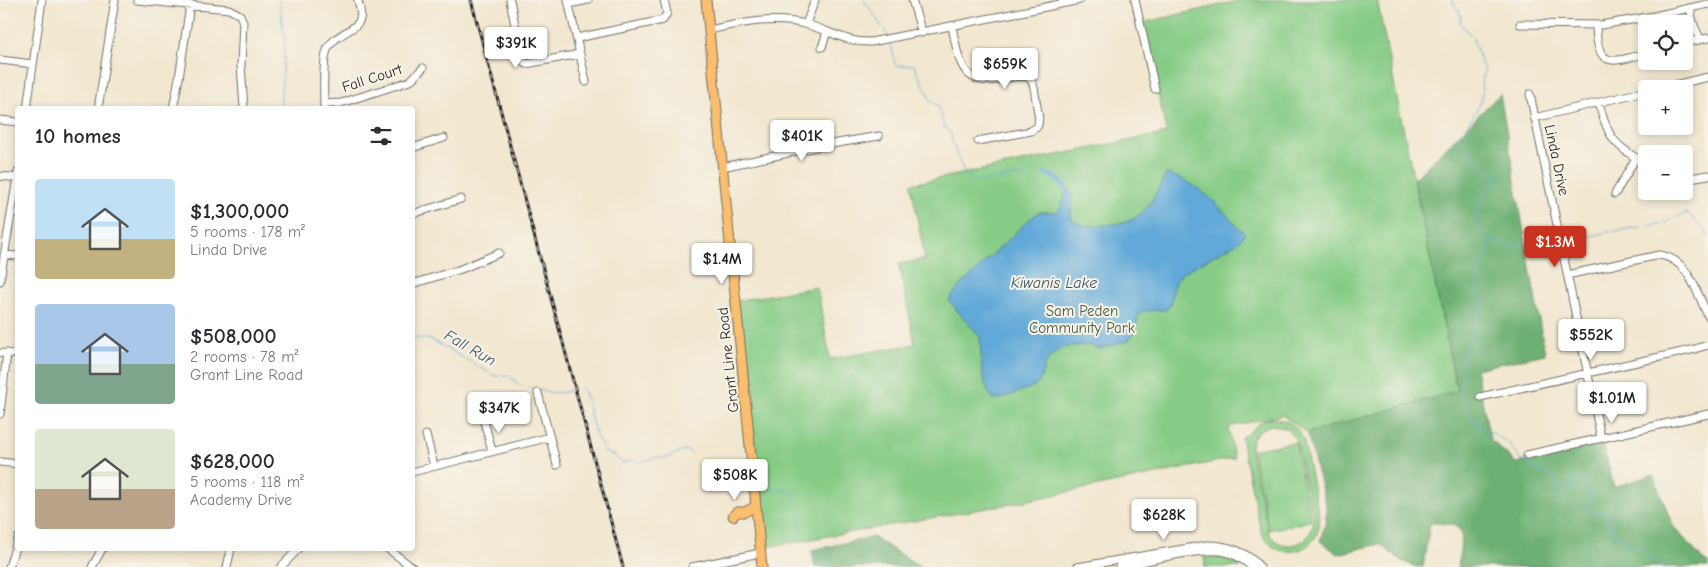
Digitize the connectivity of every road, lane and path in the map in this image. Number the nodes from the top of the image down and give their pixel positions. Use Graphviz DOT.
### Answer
graph roads {
  1 [pos="42,0"];
  2 [pos="115,0"];
  3 [pos="137,0"];
  4 [pos="358,0"];
  5 [pos="510,0"];
  6 [pos="588,0"];
  7 [pos="664,0"];
  8 [pos="706,0"];
  9 [pos="815,0"];
  10 [pos="912,0"];
  11 [pos="1080,0"];
  12 [pos="1135,0"];
  13 [pos="1067,1"];
  14 [pos="569,2"];
  15 [pos="193,4"];
  16 [pos="1708,4"];
  17 [pos="1690,8"];
  18 [pos="806,24"];
  19 [pos="1520,24"];
  20 [pos="1596,26"];
  21 [pos="952,27"];
  22 [pos="709,30"];
  23 [pos="827,32"];
  24 [pos="922,33"];
  25 [pos="577,38"];
  26 [pos="1704,38"];
  27 [pos="822,47"];
  28 [pos="580,54"];
  29 [pos="1638,55"];
  30 [pos="0,60"];
  31 [pos="33,64"];
  32 [pos="423,68"];
  33 [pos="1708,77"];
  34 [pos="1693,81"];
  35 [pos="586,82"];
  36 [pos="1155,89"];
  37 [pos="1530,94"];
  38 [pos="1638,94"];
  39 [pos="1599,103"];
  40 [pos="27,106"];
  41 [pos="98,106"];
  42 [pos="174,106"];
  43 [pos="244,106"];
  44 [pos="324,106"];
  45 [pos="327,106"];
  46 [pos="1534,118"];
  47 [pos="0,120"];
  48 [pos="15,122"];
  49 [pos="879,136"];
  50 [pos="444,138"];
  51 [pos="978,141"];
  52 [pos="415,147"];
  53 [pos="1636,158"];
  54 [pos="722,167"];
  55 [pos="1708,175"];
  56 [pos="0,176"];
  57 [pos="15,176"];
  58 [pos="1693,177"];
  59 [pos="15,185"];
  60 [pos="1615,194"];
  61 [pos="461,199"];
  62 [pos="415,213"];
  63 [pos="3,239"];
  64 [pos="499,253"];
  65 [pos="4,255"];
  66 [pos="15,256"];
  67 [pos="1567,275"];
  68 [pos="0,281"];
  69 [pos="415,283"];
  70 [pos="1708,316"];
  71 [pos="1708,344"];
  72 [pos="3,353"];
  73 [pos="1588,373"];
  74 [pos="538,393"];
  75 [pos="1480,397"];
  76 [pos="0,414"];
  77 [pos="1708,414"];
  78 [pos="484,421"];
  79 [pos="426,435"];
  80 [pos="550,437"];
  81 [pos="1601,438"];
  82 [pos="492,452"];
  83 [pos="1527,455"];
  84 [pos="0,462"];
  85 [pos="15,464"];
  86 [pos="434,466"];
  87 [pos="557,466"];
  88 [pos="415,471"];
  89 [pos="756,506"];
  90 [pos="733,516"];
  91 [pos="15,548"];
  92 [pos="101,551"];
  93 [pos="230,551"];
  94 [pos="296,551"];
  95 [pos="391,551"];
  96 [pos="760,553"];
  97 [pos="9,567"];
  98 [pos="92,567"];
  99 [pos="226,567"];
  100 [pos="281,567"];
  101 [pos="412,567"];
  102 [pos="692,567"];
  103 [pos="762,567"];
  104 [pos="1077,567"];
  105 [pos="1119,567"];
  106 [pos="1252,567"];
  107 [pos="1260,567"];
  1 -- 31 [label="street"];
  2 -- 41 [label="street"];
  3 -- 15 [label="street"];
  4 -- 44 [label="street"];
  5 -- 28 [label="street"];
  6 -- 14 [label="street"];
  7 -- 25 [label="street"];
  8 -- 22 [label="main road, Grant Line Road"];
  9 -- 18 [label="street"];
  10 -- 24 [label="street"];
  11 -- 13 [label="street"];
  12 -- 36 [label="street"];
  13 -- 21 [label="street"];
  14 -- 25 [label="street"];
  15 -- 42 [label="street"];
  15 -- 43 [label="street"];
  16 -- 17 [label="street"];
  17 -- 20 [label="street"];
  17 -- 26 [label="street"];
  18 -- 22 [label="street"];
  18 -- 23 [label="street"];
  19 -- 20 [label="street"];
  20 -- 29 [label="street"];
  21 -- 24 [label="street"];
  21 -- 51 [label="street"];
  22 -- 54 [label="main road, Grant Line Road"];
  23 -- 24 [label="street"];
  23 -- 27 [label="street"];
  25 -- 28 [label="street"];
  28 -- 35 [label="street"];
  30 -- 31 [label="street"];
  31 -- 40 [label="street"];
  32 -- 45 [label="street, Fall Court"];
  33 -- 34 [label="street"];
  37 -- 46 [label="street, Linda Drive"];
  38 -- 39 [label="street"];
  39 -- 46 [label="street"];
  39 -- 53 [label="street"];
  46 -- 67 [label="street, Linda Drive"];
  47 -- 48 [label="street"];
  49 -- 54 [label="street"];
  50 -- 52 [label="street"];
  53 -- 60 [label="street"];
  54 -- 89 [label="main road, Grant Line Road"];
  55 -- 58 [label="street"];
  56 -- 57 [label="street"];
  59 -- 63 [label="street"];
  61 -- 62 [label="street"];
  63 -- 65 [label="street"];
  64 -- 69 [label="street"];
  65 -- 66 [label="street"];
  65 -- 68 [label="street"];
  67 -- 70 [label="street"];
  67 -- 73 [label="street, Linda Drive"];
  71 -- 73 [label="street"];
  72 -- 76 [label="street"];
  73 -- 75 [label="street"];
  73 -- 81 [label="street, Linda Drive"];
  74 -- 80 [label="street"];
  77 -- 81 [label="street"];
  78 -- 82 [label="street"];
  79 -- 86 [label="street"];
  80 -- 82 [label="street"];
  80 -- 87 [label="street"];
  81 -- 83 [label="street"];
  82 -- 86 [label="street"];
  84 -- 85 [label="street"];
  86 -- 88 [label="street"];
  89 -- 90 [label="main road"];
  89 -- 96 [label="main road, Grant Line Road"];
  91 -- 97 [label="street"];
  92 -- 98 [label="street"];
  93 -- 99 [label="street"];
  94 -- 100 [label="street"];
  95 -- 101 [label="street"];
  96 -- 102 [label="street"];
  96 -- 103 [label="main road, Grant Line Road"];
  104 -- 107 [label="street"];
  105 -- 106 [label="street"];
}
